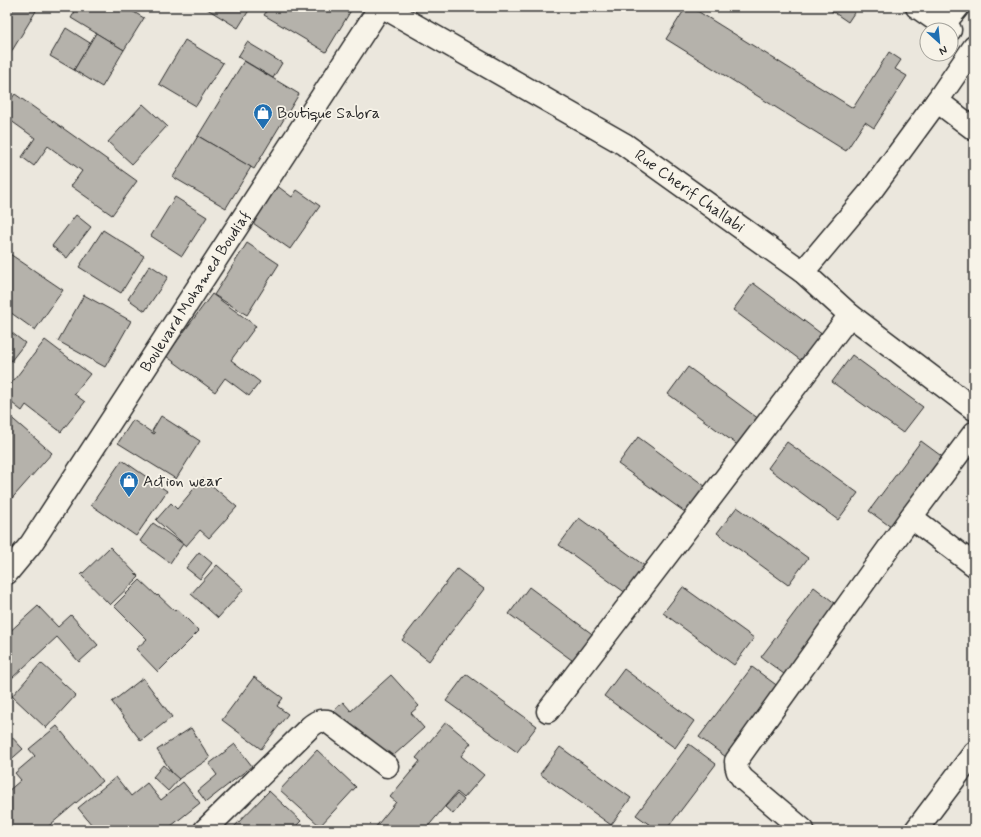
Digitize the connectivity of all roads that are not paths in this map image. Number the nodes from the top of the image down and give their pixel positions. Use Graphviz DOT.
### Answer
graph roads {
  1 [pos="382,7"];
  2 [pos="917,7"];
  3 [pos="958,7"];
  4 [pos="938,22"];
  5 [pos="951,22"];
  6 [pos="959,36"];
  7 [pos="974,46"];
  8 [pos="937,101"];
  9 [pos="974,129"];
  10 [pos="803,272"];
  11 [pos="850,315"];
  12 [pos="974,408"];
  13 [pos="974,433"];
  14 [pos="911,517"];
  15 [pos="974,565"];
  16 [pos="7,573"];
  17 [pos="548,711"];
  18 [pos="974,753"];
  19 [pos="387,766"];
  20 [pos="205,830"];
  21 [pos="803,830"];
  22 [pos="916,830"];
  1 -- 10 [label="street, Rue Cherif Challabi"];
  1 -- 16 [label="street, Boulevard Mohamed Boudiaf"];
  2 -- 4 [label="street"];
  3 -- 5 [label="street"];
  6 -- 7 [label="street"];
  7 -- 8 [label="street"];
  8 -- 9 [label="street"];
  8 -- 10 [label="street"];
  10 -- 11 [label="street, Rue Cherif Challabi"];
  11 -- 12 [label="street, Rue Cherif Challabi"];
  11 -- 17 [label="street"];
  13 -- 14 [label="street"];
  14 -- 15 [label="street"];
  14 -- 21 [label="street"];
  18 -- 22 [label="street"];
  19 -- 20 [label="street"];
}
